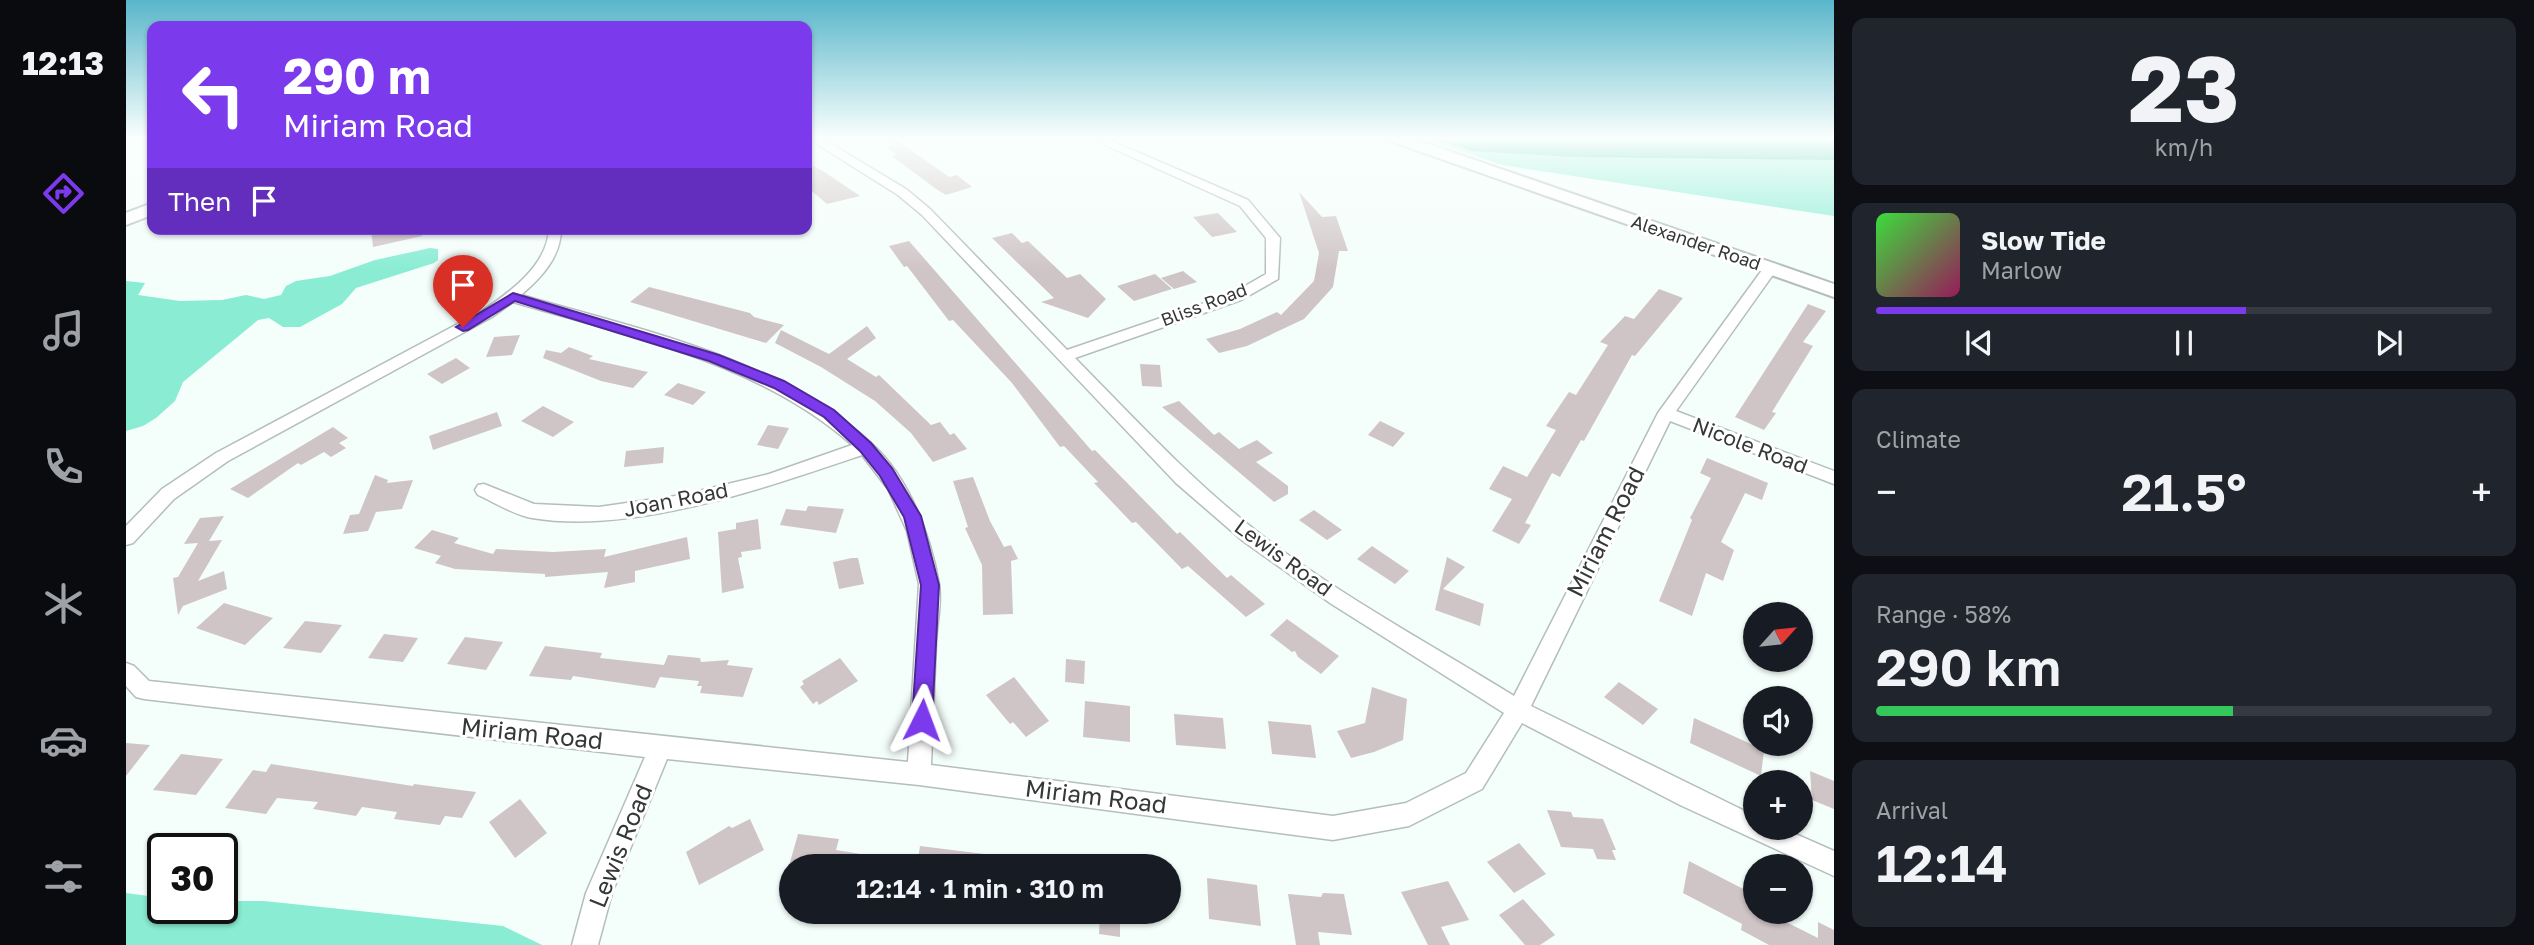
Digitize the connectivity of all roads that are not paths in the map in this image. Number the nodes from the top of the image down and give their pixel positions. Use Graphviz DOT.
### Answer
graph roads {
  1 [pos="887,183"];
  2 [pos="1199,183"];
  3 [pos="1526,183"];
  4 [pos="147,210"];
  5 [pos="126,220"];
  6 [pos="556,235"];
  7 [pos="1770,268"];
  8 [pos="1834,291"];
  9 [pos="513,297"];
  10 [pos="1064,356"];
  11 [pos="1666,413"];
  12 [pos="866,447"];
  13 [pos="1834,478"];
  14 [pos="484,490"];
  15 [pos="126,538"];
  16 [pos="126,672"];
  17 [pos="1518,710"];
  18 [pos="660,748"];
  19 [pos="919,774"];
  20 [pos="1834,863"];
  21 [pos="585,945"];
  1 -- 10 [label="street, Lewis Road"];
  2 -- 10 [label="street, Bliss Road"];
  3 -- 7 [label="street, Alexander Road"];
  4 -- 5 [label="street"];
  6 -- 9 [label="street"];
  7 -- 8 [label="street, Alexander Road"];
  7 -- 11 [label="street, Miriam Road"];
  9 -- 12 [label="street"];
  9 -- 15 [label="street"];
  10 -- 17 [label="street, Lewis Road"];
  11 -- 13 [label="street, Nicole Road"];
  11 -- 17 [label="street, Miriam Road"];
  12 -- 14 [label="street, Joan Road"];
  12 -- 19 [label="street"];
  16 -- 18 [label="street, Miriam Road"];
  17 -- 19 [label="street, Miriam Road"];
  17 -- 20 [label="street, Lewis Road"];
  18 -- 19 [label="street, Miriam Road"];
  18 -- 21 [label="street, Lewis Road"];
}
